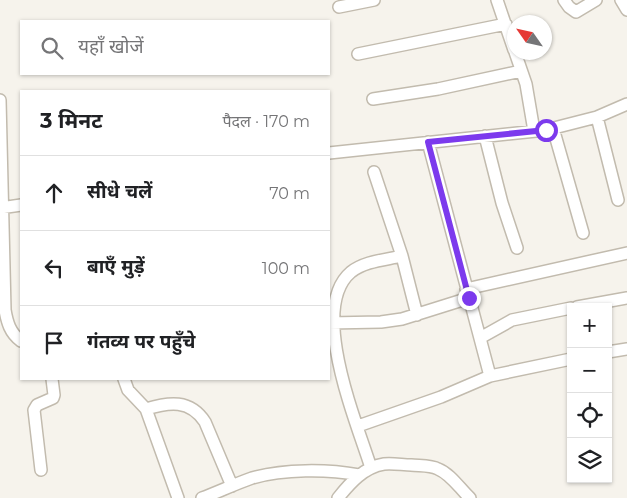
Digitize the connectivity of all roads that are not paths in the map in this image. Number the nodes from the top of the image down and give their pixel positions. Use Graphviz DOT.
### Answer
graph roads {
  1 [pos="374,0"];
  2 [pos="497,0"];
  3 [pos="564,0"];
  4 [pos="596,0"];
  5 [pos="621,0"];
  6 [pos="339,7"];
  7 [pos="627,10"];
  8 [pos="506,24"];
  9 [pos="507,27"];
  10 [pos="358,54"];
  11 [pos="518,60"];
  12 [pos="522,71"];
  13 [pos="374,99"];
  14 [pos="0,100"];
  15 [pos="627,104"];
  16 [pos="597,117"];
  17 [pos="553,128"];
  18 [pos="534,131"];
  19 [pos="485,136"];
  20 [pos="428,142"];
  21 [pos="330,153"];
  22 [pos="374,172"];
  23 [pos="618,200"];
  24 [pos="20,205"];
  25 [pos="2,208"];
  26 [pos="583,233"];
  27 [pos="517,248"];
  28 [pos="627,253"];
  29 [pos="402,256"];
  30 [pos="468,294"];
  31 [pos="627,298"];
  32 [pos="599,303"];
  33 [pos="567,309"];
  34 [pos="416,314"];
  35 [pos="331,323"];
  36 [pos="480,338"];
  37 [pos="20,340"];
  38 [pos="627,349"];
  39 [pos="612,351"];
  40 [pos="567,360"];
  41 [pos="490,376"];
  42 [pos="52,380"];
  43 [pos="124,380"];
  44 [pos="146,409"];
  45 [pos="358,426"];
  46 [pos="371,468"];
  47 [pos="41,470"];
  48 [pos="360,475"];
  49 [pos="232,486"];
  50 [pos="178,498"];
  51 [pos="202,498"];
  52 [pos="338,498"];
  53 [pos="470,498"];
  1 -- 6 [label="street"];
  2 -- 8 [label="street"];
  3 -- 4 [label="street"];
  5 -- 7 [label="street"];
  8 -- 9 [label="street"];
  8 -- 10 [label="street"];
  11 -- 12 [label="street"];
  12 -- 13 [label="street"];
  12 -- 18 [label="street"];
  14 -- 25 [label="street"];
  15 -- 16 [label="street"];
  16 -- 17 [label="street"];
  16 -- 23 [label="street"];
  17 -- 18 [label="street"];
  17 -- 26 [label="street"];
  18 -- 19 [label="street"];
  19 -- 20 [label="street"];
  19 -- 27 [label="street"];
  20 -- 21 [label="street"];
  20 -- 30 [label="street"];
  22 -- 29 [label="street"];
  24 -- 25 [label="street"];
  25 -- 37 [label="street"];
  28 -- 30 [label="street"];
  29 -- 34 [label="street"];
  29 -- 35 [label="street"];
  30 -- 34 [label="street"];
  30 -- 36 [label="street"];
  31 -- 32 [label="street"];
  33 -- 36 [label="street"];
  34 -- 35 [label="street"];
  35 -- 45 [label="street"];
  36 -- 41 [label="street"];
  38 -- 39 [label="street"];
  40 -- 41 [label="street"];
  41 -- 45 [label="street"];
  42 -- 47 [label="street"];
  43 -- 44 [label="street"];
  44 -- 49 [label="street"];
  44 -- 50 [label="street"];
  45 -- 46 [label="street"];
  46 -- 48 [label="street"];
  46 -- 53 [label="street"];
  48 -- 49 [label="street"];
  48 -- 52 [label="street"];
  49 -- 51 [label="street"];
}
